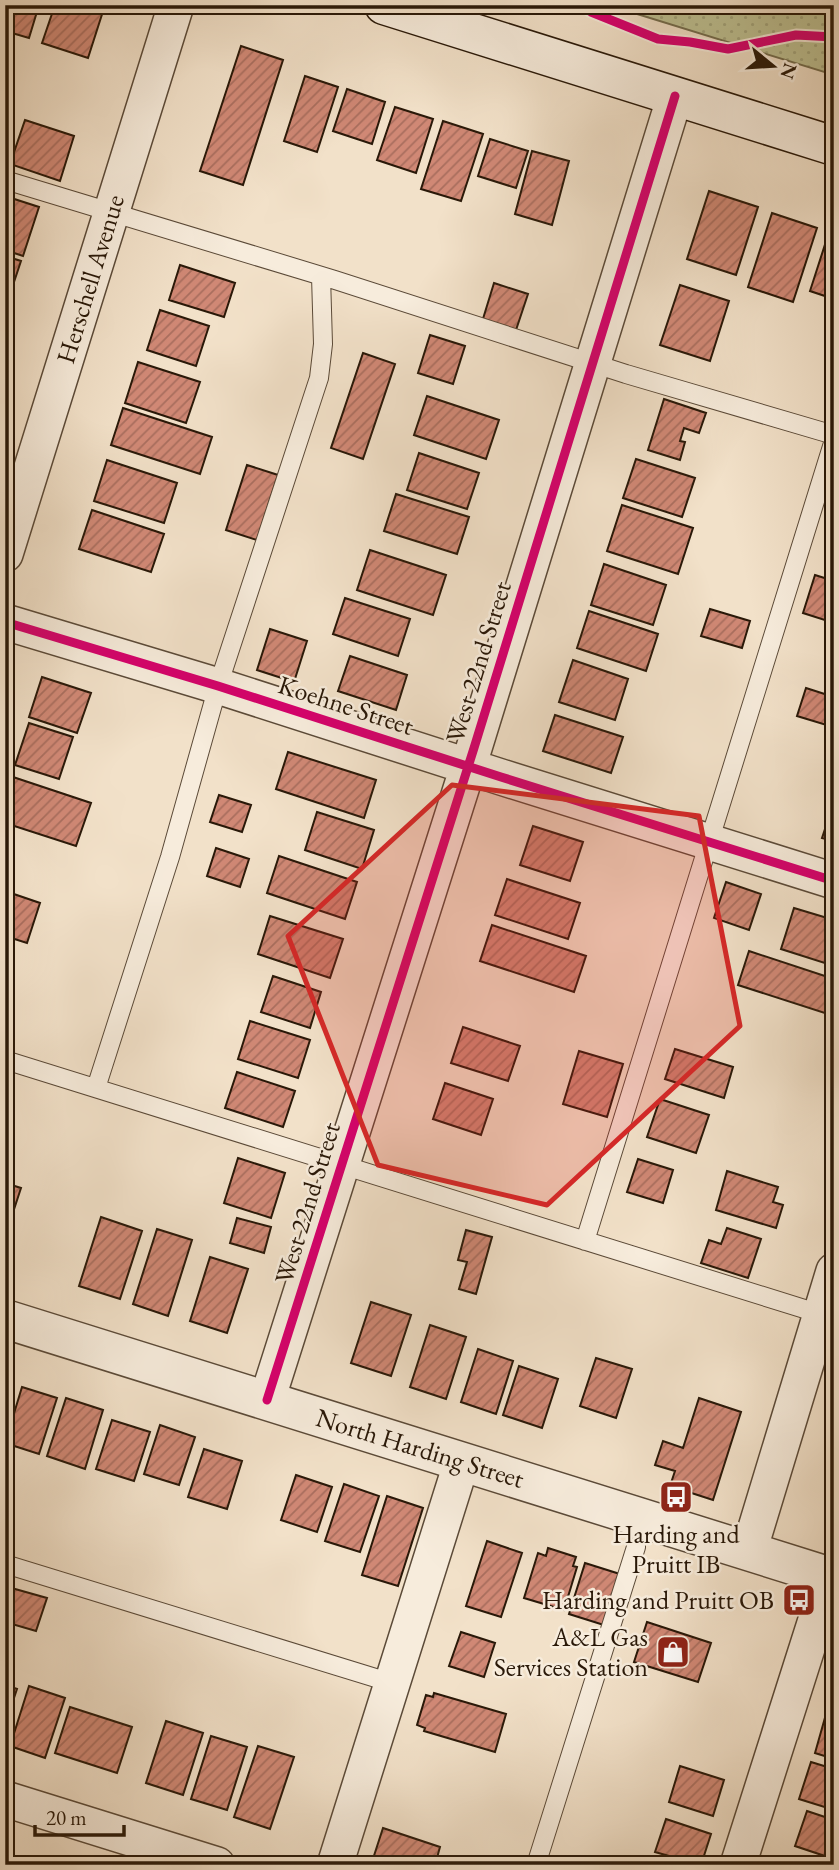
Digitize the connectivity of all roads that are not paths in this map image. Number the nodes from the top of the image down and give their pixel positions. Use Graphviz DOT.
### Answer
graph roads {
  1 [pos="176,5"];
  2 [pos="384,5"];
  3 [pos="675,96"];
  4 [pos="834,146"];
  5 [pos="5,180"];
  6 [pos="111,213"];
  7 [pos="321,276"];
  8 [pos="593,364"];
  9 [pos="834,437"];
  10 [pos="5,554"];
  11 [pos="5,622"];
  12 [pos="219,686"];
  13 [pos="468,766"];
  14 [pos="709,842"];
  15 [pos="834,881"];
  16 [pos="5,1060"];
  17 [pos="96,1088"];
  18 [pos="341,1165"];
  19 [pos="585,1241"];
  20 [pos="834,1271"];
  21 [pos="827,1316"];
  22 [pos="5,1319"];
  23 [pos="267,1400"];
  24 [pos="462,1461"];
  25 [pos="636,1547"];
  26 [pos="748,1551"];
  27 [pos="5,1564"];
  28 [pos="832,1577"];
  29 [pos="392,1684"];
  30 [pos="5,1799"];
  31 [pos="217,1865"];
  32 [pos="335,1865"];
  33 [pos="536,1865"];
  34 [pos="738,1865"];
  1 -- 6 [label="street, Herschell Avenue"];
  2 -- 3 [label="street"];
  3 -- 4 [label="street"];
  3 -- 8 [label="street, West 22nd Street"];
  5 -- 6 [label="lane"];
  6 -- 7 [label="lane"];
  6 -- 10 [label="street, Herschell Avenue"];
  7 -- 8 [label="lane"];
  7 -- 12 [label="lane"];
  8 -- 9 [label="lane"];
  8 -- 13 [label="street, West 22nd Street"];
  9 -- 14 [label="lane"];
  11 -- 12 [label="street, Koehne Street"];
  12 -- 13 [label="street, Koehne Street"];
  12 -- 17 [label="lane"];
  13 -- 14 [label="street, Koehne Street"];
  13 -- 18 [label="street, West 22nd Street"];
  14 -- 15 [label="street, Koehne Street"];
  14 -- 19 [label="lane"];
  16 -- 17 [label="lane"];
  17 -- 18 [label="lane"];
  18 -- 19 [label="lane"];
  18 -- 23 [label="street, West 22nd Street"];
  19 -- 21 [label="lane"];
  20 -- 21 [label="street"];
  21 -- 26 [label="street"];
  22 -- 23 [label="street, North Harding Street"];
  23 -- 24 [label="street, North Harding Street"];
  24 -- 26 [label="street, North Harding Street"];
  24 -- 29 [label="street"];
  25 -- 33 [label="lane"];
  26 -- 28 [label="street, North Harding Street"];
  27 -- 29 [label="lane"];
  28 -- 34 [label="street"];
  29 -- 32 [label="street"];
  30 -- 31 [label="street"];
}
